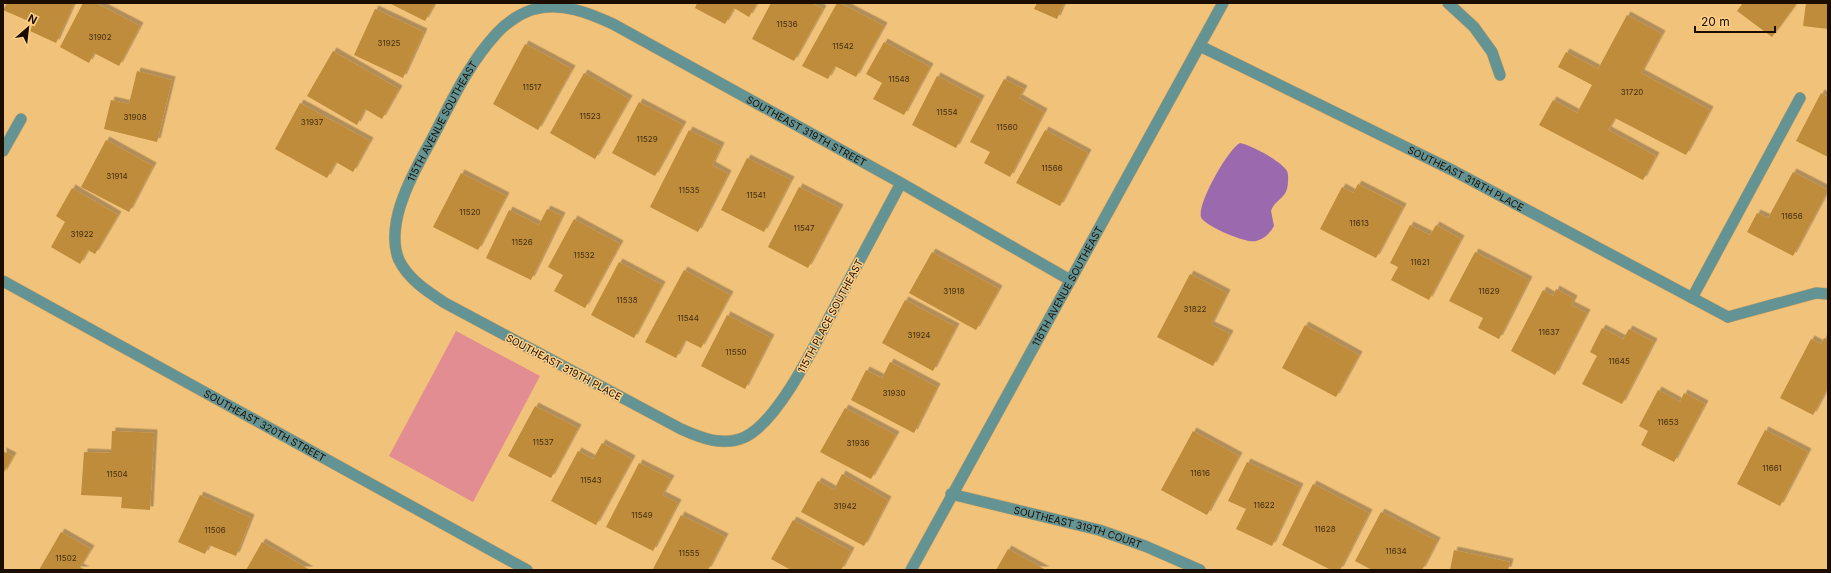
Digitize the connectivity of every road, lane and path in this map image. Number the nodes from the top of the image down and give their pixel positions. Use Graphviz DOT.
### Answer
graph roads {
  1 [pos="1223,3"];
  2 [pos="1448,3"];
  3 [pos="533,6"];
  4 [pos="1200,46"];
  5 [pos="1500,75"];
  6 [pos="1800,98"];
  7 [pos="21,119"];
  8 [pos="3,151"];
  9 [pos="901,183"];
  10 [pos="399,260"];
  11 [pos="1070,280"];
  12 [pos="3,281"];
  13 [pos="1828,294"];
  14 [pos="1692,298"];
  15 [pos="744,437"];
  16 [pos="951,494"];
  17 [pos="527,570"];
  18 [pos="911,570"];
  19 [pos="1200,570"];
  1 -- 4 [label="street, 116TH AVENUE SOUTHEAST"];
  2 -- 5 [label="street"];
  3 -- 9 [label="street, SOUTHEAST 319TH STREET"];
  3 -- 10 [label="street, 115TH AVENUE SOUTHEAST"];
  4 -- 11 [label="street, 116TH AVENUE SOUTHEAST"];
  4 -- 14 [label="street, SOUTHEAST 318TH PLACE"];
  6 -- 14 [label="street"];
  7 -- 8 [label="street"];
  9 -- 11 [label="street, SOUTHEAST 319TH STREET"];
  9 -- 15 [label="street, 115TH PLACE SOUTHEAST"];
  10 -- 15 [label="street, SOUTHEAST 319TH PLACE"];
  11 -- 16 [label="street, 116TH AVENUE SOUTHEAST"];
  12 -- 17 [label="street, SOUTHEAST 320TH STREET"];
  13 -- 14 [label="street, SOUTHEAST 318TH PLACE"];
  16 -- 18 [label="street, 116TH AVENUE SOUTHEAST"];
  16 -- 19 [label="street, SOUTHEAST 319TH COURT"];
}
